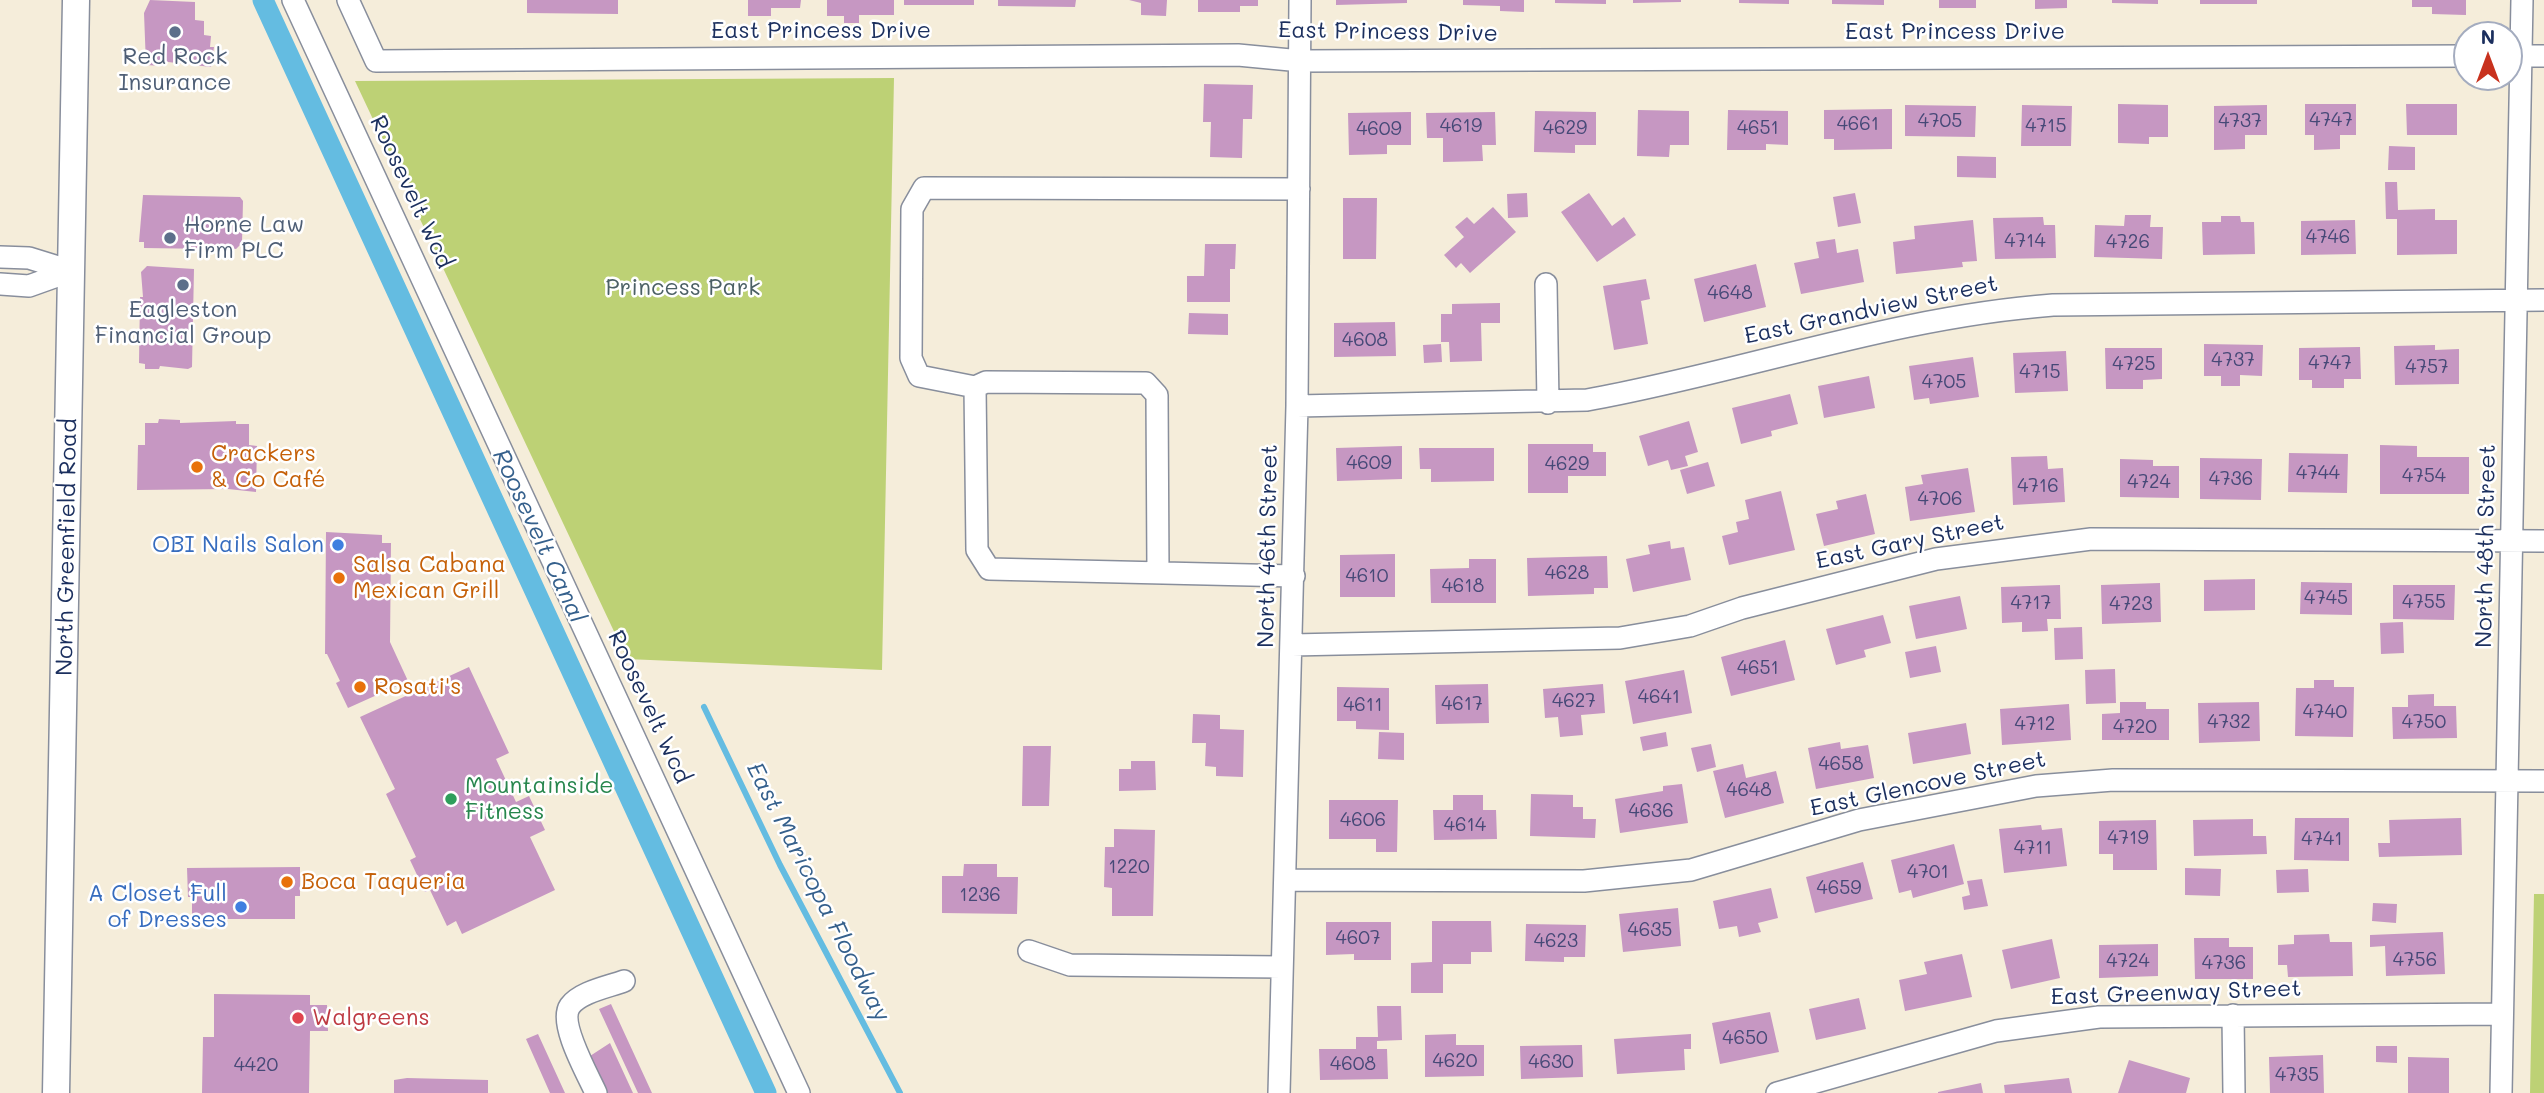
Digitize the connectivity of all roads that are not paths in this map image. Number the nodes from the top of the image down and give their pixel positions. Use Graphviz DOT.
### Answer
graph roads {
  1 [pos="76,0"];
  2 [pos="293,0"];
  3 [pos="348,0"];
  4 [pos="1300,0"];
  5 [pos="2522,0"];
  6 [pos="2519,21"];
  7 [pos="2453,56"];
  8 [pos="2523,56"];
  9 [pos="2544,56"];
  10 [pos="1301,61"];
  11 [pos="2515,91"];
  12 [pos="1299,189"];
  13 [pos="0,257"];
  14 [pos="71,271"];
  15 [pos="1546,284"];
  16 [pos="0,285"];
  17 [pos="2544,300"];
  18 [pos="2515,301"];
  19 [pos="975,387"];
  20 [pos="1548,403"];
  21 [pos="1297,407"];
  22 [pos="2512,541"];
  23 [pos="2544,541"];
  24 [pos="1158,573"];
  25 [pos="1294,576"];
  26 [pos="1292,645"];
  27 [pos="2509,781"];
  28 [pos="2544,781"];
  29 [pos="1286,880"];
  30 [pos="1030,951"];
  31 [pos="1282,967"];
  32 [pos="624,981"];
  33 [pos="2502,1014"];
  34 [pos="2233,1015"];
  35 [pos="56,1093"];
  36 [pos="596,1093"];
  37 [pos="799,1093"];
  38 [pos="1279,1093"];
  39 [pos="1777,1093"];
  40 [pos="2234,1093"];
  41 [pos="2501,1093"];
  1 -- 14 [label="main road, North Greenfield Road"];
  2 -- 37 [label="street, Roosevelt Wcd"];
  3 -- 10 [label="street, East Princess Drive"];
  4 -- 10 [label="street, North 46th Street"];
  5 -- 6 [label="street, North 48th Street"];
  7 -- 10 [label="street, East Princess Drive"];
  8 -- 9 [label="street"];
  10 -- 12 [label="street, North 46th Street"];
  11 -- 18 [label="street, North 48th Street"];
  12 -- 19 [label="street"];
  12 -- 21 [label="street, North 46th Street"];
  13 -- 14 [label="street"];
  14 -- 16 [label="street"];
  14 -- 35 [label="main road, North Greenfield Road"];
  15 -- 20 [label="street"];
  17 -- 18 [label="street, East Grandview Street"];
  18 -- 20 [label="street, East Grandview Street"];
  18 -- 22 [label="street, North 48th Street"];
  19 -- 24 [label="street"];
  19 -- 24 [label="street"];
  20 -- 21 [label="street, East Grandview Street"];
  21 -- 25 [label="street, North 46th Street"];
  22 -- 23 [label="street, East Gary Street"];
  22 -- 26 [label="street, East Gary Street"];
  22 -- 27 [label="street, North 48th Street"];
  24 -- 25 [label="street"];
  25 -- 26 [label="street, North 46th Street"];
  26 -- 29 [label="street, North 46th Street"];
  27 -- 28 [label="street, East Glencove Street"];
  27 -- 29 [label="street, East Glencove Street"];
  27 -- 33 [label="street, North 48th Street"];
  29 -- 31 [label="street, North 46th Street"];
  30 -- 31 [label="street"];
  31 -- 38 [label="street, North 46th Street"];
  32 -- 36 [label="street"];
  33 -- 34 [label="street, East Greenway Street"];
  33 -- 41 [label="street, North 48th Street"];
  34 -- 39 [label="street, East Greenway Street"];
  34 -- 40 [label="street"];
}
